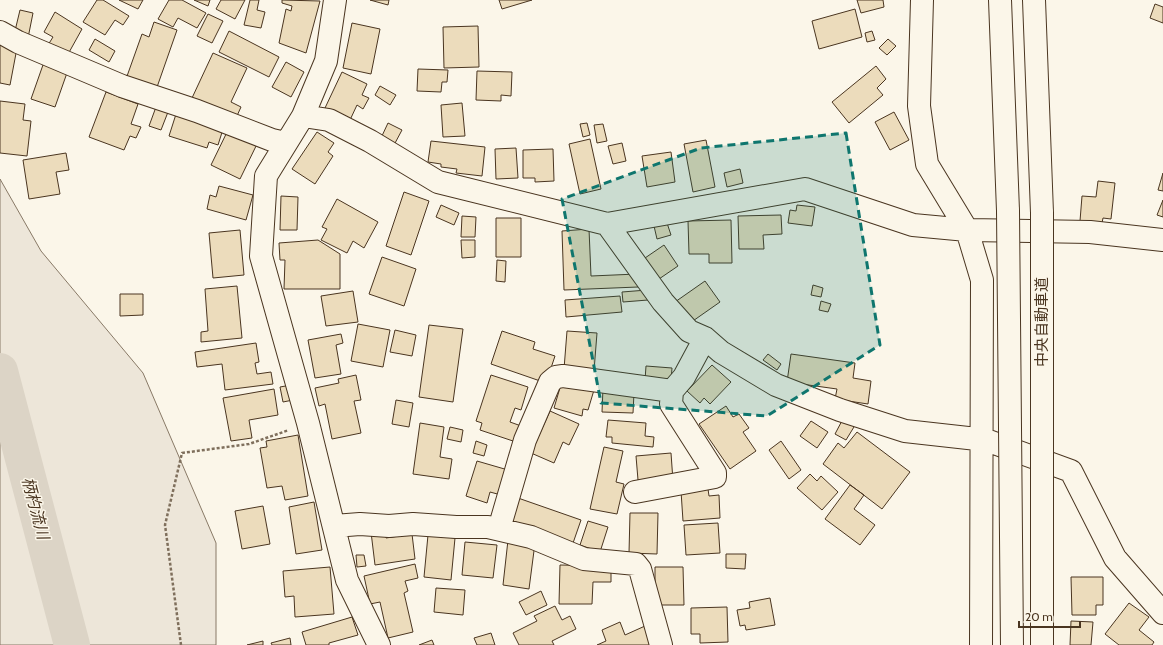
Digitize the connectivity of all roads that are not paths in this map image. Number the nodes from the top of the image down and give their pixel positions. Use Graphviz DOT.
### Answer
graph roads {
  1 [pos="335,0"];
  2 [pos="922,0"];
  3 [pos="1000,0"];
  4 [pos="1034,0"];
  5 [pos="0,32"];
  6 [pos="303,116"];
  7 [pos="285,143"];
  8 [pos="607,224"];
  9 [pos="967,230"];
  10 [pos="1163,240"];
  11 [pos="705,338"];
  12 [pos="672,391"];
  13 [pos="981,439"];
  14 [pos="636,492"];
  15 [pos="334,526"];
  16 [pos="499,529"];
  17 [pos="1163,614"];
  18 [pos="379,645"];
  19 [pos="661,645"];
  20 [pos="981,645"];
  21 [pos="1012,645"];
  22 [pos="1042,645"];
  1 -- 6 [label="main road"];
  2 -- 9 [label="main road"];
  3 -- 21 [label="main road, bridge"];
  4 -- 22 [label="main road, 中央自動車道, bridge"];
  5 -- 7 [label="main road"];
  6 -- 7 [label="main road"];
  6 -- 8 [label="main road"];
  7 -- 15 [label="main road"];
  8 -- 9 [label="main road"];
  8 -- 11 [label="main road"];
  9 -- 10 [label="main road"];
  9 -- 13 [label="main road"];
  11 -- 12 [label="main road"];
  11 -- 13 [label="main road"];
  12 -- 14 [label="main road"];
  12 -- 16 [label="main road"];
  13 -- 17 [label="main road"];
  13 -- 20 [label="main road"];
  15 -- 16 [label="main road"];
  15 -- 18 [label="main road"];
  16 -- 19 [label="main road"];
}
